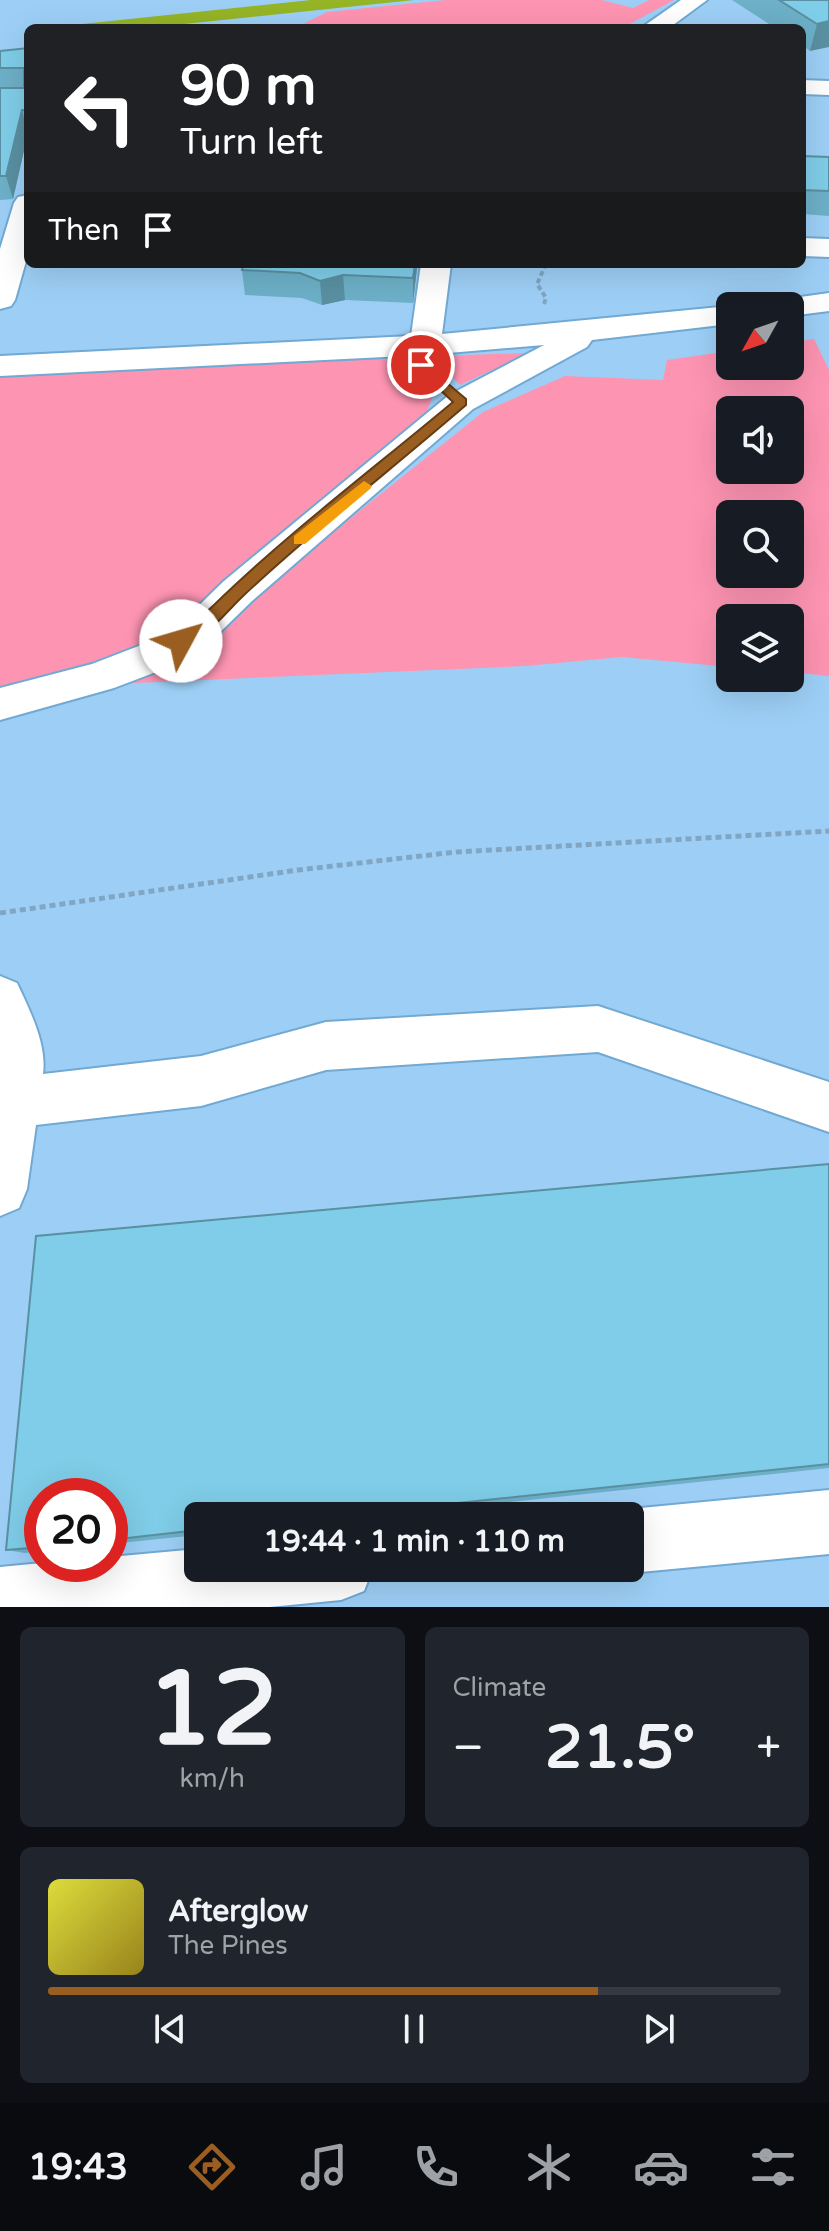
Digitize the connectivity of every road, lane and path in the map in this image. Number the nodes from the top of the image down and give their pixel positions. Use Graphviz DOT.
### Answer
graph roads {
  1 [pos="696,0"];
  2 [pos="659,24"];
  3 [pos="806,87"];
  4 [pos="829,88"];
  5 [pos="24,217"];
  6 [pos="806,247"];
  7 [pos="829,248"];
  8 [pos="436,268"];
  9 [pos="0,300"];
  10 [pos="804,307"];
  11 [pos="826,307"];
  12 [pos="716,317"];
  13 [pos="589,332"];
  14 [pos="0,366"];
  15 [pos="432,370"];
  16 [pos="0,704"];
  17 [pos="829,831"];
  18 [pos="0,913"];
  19 [pos="0,999"];
  20 [pos="13,1103"];
  21 [pos="829,1107"];
  22 [pos="0,1189"];
  23 [pos="829,1522"];
  24 [pos="644,1540"];
  25 [pos="192,1582"];
  26 [pos="0,1600"];
  1 -- 2 [label="lane"];
  3 -- 4 [label="lane"];
  5 -- 9 [label="lane"];
  6 -- 7 [label="lane"];
  8 -- 15 [label="lane"];
  10 -- 11 [label="lane"];
  12 -- 13 [label="lane"];
  13 -- 15 [label="lane"];
  13 -- 15 [label="lane"];
  14 -- 15 [label="lane"];
  15 -- 16 [label="lane"];
  17 -- 18 [label="path"];
  19 -- 20 [label="lane"];
  20 -- 21 [label="lane"];
  20 -- 22 [label="lane"];
  23 -- 24 [label="lane"];
  25 -- 26 [label="lane"];
}
